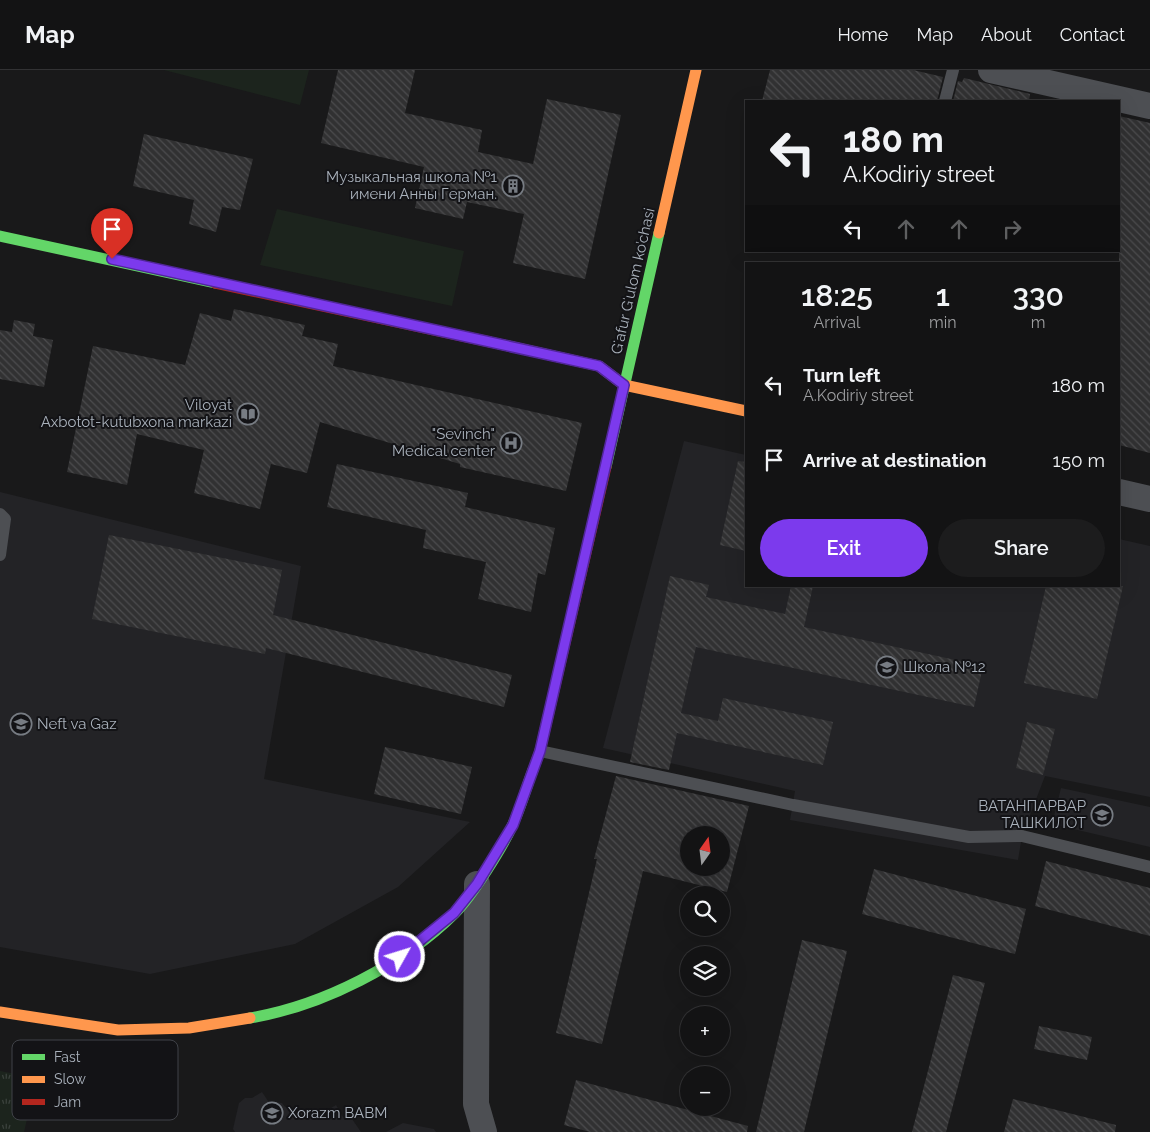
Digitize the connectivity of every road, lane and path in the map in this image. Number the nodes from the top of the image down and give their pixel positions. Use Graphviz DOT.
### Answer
graph roads {
  1 [pos="696,70"];
  2 [pos="952,70"];
  3 [pos="992,70"];
  4 [pos="1084,96"];
  5 [pos="945,100"];
  6 [pos="1110,100"];
  7 [pos="1120,101"];
  8 [pos="1150,106"];
  9 [pos="0,236"];
  10 [pos="624,385"];
  11 [pos="745,411"];
  12 [pos="1120,492"];
  13 [pos="1150,499"];
  14 [pos="0,514"];
  15 [pos="0,555"];
  16 [pos="540,751"];
  17 [pos="1150,867"];
  18 [pos="477,884"];
  19 [pos="0,1012"];
  20 [pos="484,1132"];
  1 -- 10 [label="street, Gʻafur Gʻulom ko’chasi"];
  2 -- 5 [label="lane"];
  3 -- 4 [label="street"];
  4 -- 6 [label="street"];
  7 -- 8 [label="street"];
  9 -- 10 [label="street"];
  10 -- 11 [label="street"];
  10 -- 16 [label="street, Gʻafur Gʻulom ko’chasi"];
  12 -- 13 [label="street"];
  14 -- 15 [label="lane"];
  16 -- 17 [label="lane"];
  16 -- 18 [label="street, Gʻafur Gʻulom ko’chasi"];
  18 -- 19 [label="street, Gʻafur Gʻulom ko’chasi"];
  18 -- 20 [label="street"];
}
